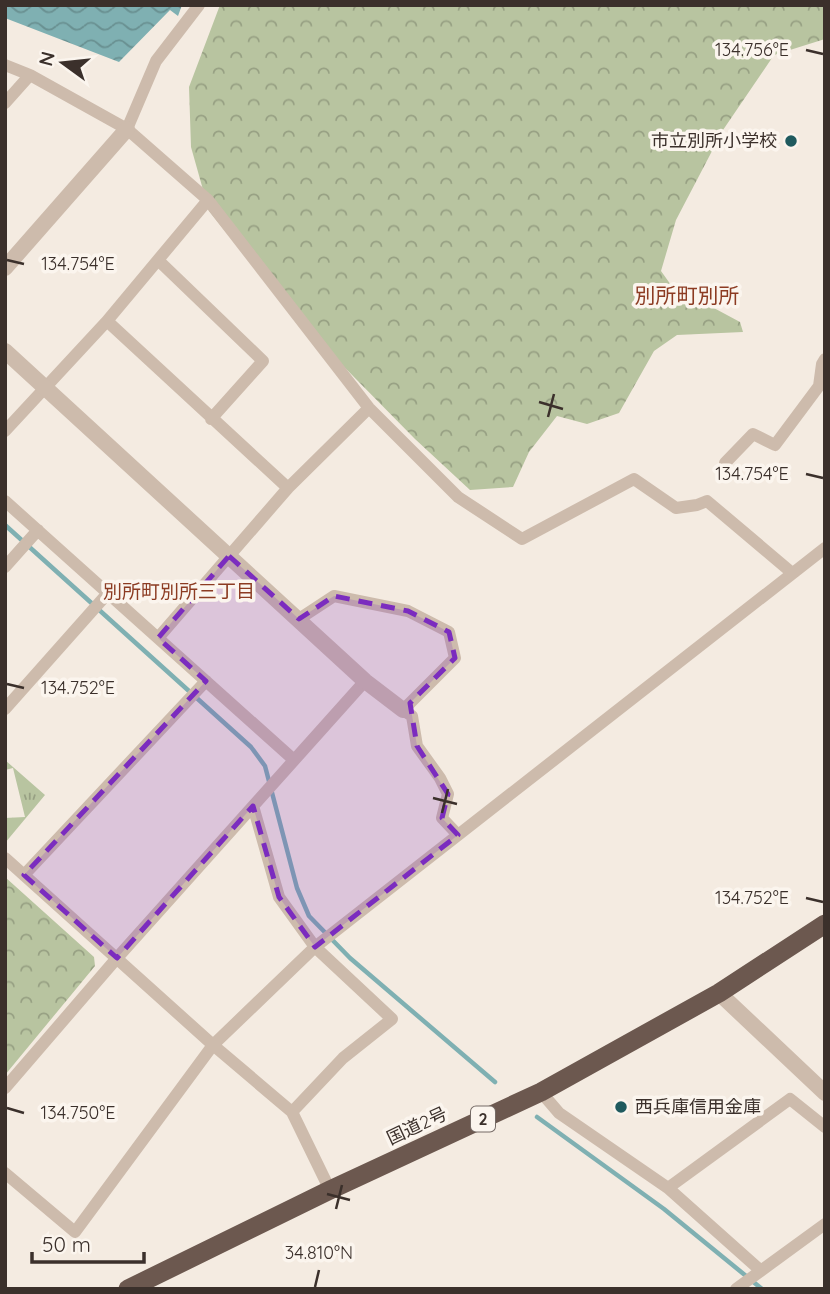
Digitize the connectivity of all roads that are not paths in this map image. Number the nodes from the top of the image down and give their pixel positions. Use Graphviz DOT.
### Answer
graph roads {
  1 [pos="198,5"];
  2 [pos="5,65"];
  3 [pos="30,75"];
  4 [pos="5,103"];
  5 [pos="127,130"];
  6 [pos="208,201"];
  7 [pos="159,261"];
  8 [pos="5,268"];
  9 [pos="107,321"];
  10 [pos="5,351"];
  11 [pos="825,359"];
  12 [pos="46,387"];
  13 [pos="369,408"];
  14 [pos="211,419"];
  15 [pos="5,431"];
  16 [pos="725,463"];
  17 [pos="288,488"];
  18 [pos="5,500"];
  19 [pos="38,530"];
  20 [pos="825,548"];
  21 [pos="229,556"];
  22 [pos="5,568"];
  23 [pos="791,572"];
  24 [pos="108,593"];
  25 [pos="299,619"];
  26 [pos="158,638"];
  27 [pos="206,681"];
  28 [pos="365,681"];
  29 [pos="5,709"];
  30 [pos="403,710"];
  31 [pos="294,760"];
  32 [pos="253,806"];
  33 [pos="458,835"];
  34 [pos="5,858"];
  35 [pos="24,874"];
  36 [pos="825,924"];
  37 [pos="315,947"];
  38 [pos="117,958"];
  39 [pos="719,993"];
  40 [pos="213,1045"];
  41 [pos="5,1088"];
  42 [pos="541,1093"];
  43 [pos="825,1093"];
  44 [pos="292,1112"];
  45 [pos="825,1127"];
  46 [pos="5,1173"];
  47 [pos="668,1188"];
  48 [pos="330,1190"];
  49 [pos="825,1224"];
  50 [pos="748,1279"];
  51 [pos="128,1289"];
  1 -- 5 [label="street"];
  2 -- 3 [label="street"];
  3 -- 4 [label="street"];
  3 -- 5 [label="street"];
  5 -- 6 [label="street"];
  5 -- 8 [label="street"];
  6 -- 7 [label="street"];
  6 -- 13 [label="street"];
  7 -- 9 [label="street"];
  7 -- 14 [label="street"];
  9 -- 12 [label="street"];
  9 -- 14 [label="street"];
  10 -- 12 [label="street"];
  11 -- 16 [label="street"];
  12 -- 15 [label="street"];
  12 -- 21 [label="street"];
  13 -- 17 [label="street"];
  13 -- 23 [label="street"];
  14 -- 17 [label="street"];
  17 -- 21 [label="street"];
  18 -- 19 [label="street"];
  19 -- 22 [label="street"];
  19 -- 24 [label="street"];
  20 -- 23 [label="street"];
  21 -- 25 [label="street"];
  21 -- 26 [label="street"];
  23 -- 33 [label="street"];
  24 -- 26 [label="street"];
  24 -- 29 [label="street"];
  25 -- 28 [label="street"];
  25 -- 30 [label="street"];
  26 -- 27 [label="street"];
  27 -- 31 [label="street"];
  27 -- 35 [label="street"];
  28 -- 30 [label="street"];
  28 -- 31 [label="street"];
  30 -- 33 [label="street"];
  31 -- 32 [label="street"];
  32 -- 37 [label="street"];
  32 -- 38 [label="street"];
  33 -- 37 [label="street"];
  34 -- 35 [label="street"];
  35 -- 38 [label="street"];
  36 -- 39 [label="highway, 国道2号 / 2"];
  37 -- 40 [label="street"];
  37 -- 44 [label="street"];
  38 -- 40 [label="street"];
  38 -- 41 [label="street"];
  39 -- 42 [label="highway, 国道2号 / 2"];
  39 -- 43 [label="street"];
  40 -- 44 [label="street"];
  40 -- 46 [label="street"];
  42 -- 47 [label="street"];
  42 -- 48 [label="highway, 国道2号 / 2"];
  44 -- 48 [label="street"];
  45 -- 47 [label="street"];
  47 -- 50 [label="street"];
  48 -- 51 [label="highway, 国道2号 / 2"];
  49 -- 50 [label="street"];
}
